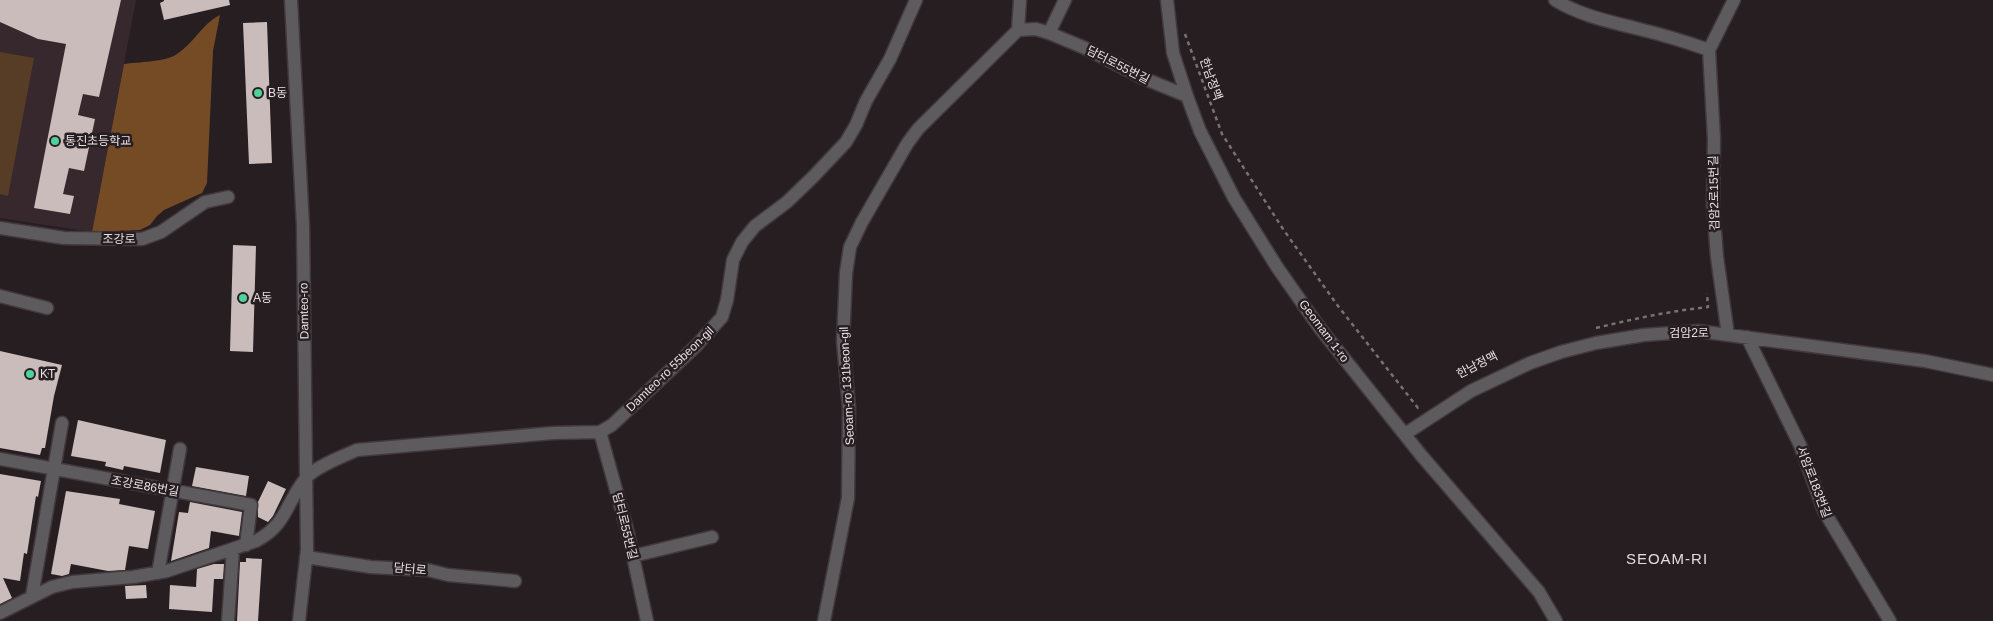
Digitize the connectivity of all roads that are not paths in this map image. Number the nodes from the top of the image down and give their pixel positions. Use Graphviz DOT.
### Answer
graph roads {
  1 [pos="291,0"];
  2 [pos="916,0"];
  3 [pos="1020,0"];
  4 [pos="1065,0"];
  5 [pos="1167,0"];
  6 [pos="1555,0"];
  7 [pos="1734,0"];
  8 [pos="1018,30"];
  9 [pos="1049,33"];
  10 [pos="1709,50"];
  11 [pos="1187,96"];
  12 [pos="228,197"];
  13 [pos="0,228"];
  14 [pos="0,296"];
  15 [pos="47,308"];
  16 [pos="1728,335"];
  17 [pos="1747,337"];
  18 [pos="1993,375"];
  19 [pos="62,423"];
  20 [pos="600,432"];
  21 [pos="1404,434"];
  22 [pos="180,449"];
  23 [pos="0,459"];
  24 [pos="54,469"];
  25 [pos="306,477"];
  26 [pos="173,491"];
  27 [pos="712,537"];
  28 [pos="246,545"];
  29 [pos="233,550"];
  30 [pos="632,556"];
  31 [pos="306,557"];
  32 [pos="158,573"];
  33 [pos="515,581"];
  34 [pos="32,596"];
  35 [pos="0,613"];
  36 [pos="228,621"];
  37 [pos="299,621"];
  38 [pos="647,621"];
  39 [pos="824,621"];
  40 [pos="1556,621"];
  41 [pos="1890,621"];
  1 -- 25 [label="street, Damteo-ro"];
  2 -- 20 [label="street, Damteo-ro 55beon-gil"];
  3 -- 8 [label="street"];
  4 -- 9 [label="street"];
  5 -- 11 [label="street, Geomam 1-ro"];
  6 -- 10 [label="street"];
  7 -- 10 [label="street, 검암2로15번길"];
  8 -- 9 [label="street, 담터로55번길"];
  8 -- 39 [label="street, Seoam-ro 131beon-gil"];
  9 -- 11 [label="street, 담터로55번길"];
  10 -- 16 [label="street, 검암2로15번길"];
  11 -- 21 [label="street, Geomam 1-ro"];
  12 -- 13 [label="street, 조강로"];
  14 -- 15 [label="street"];
  16 -- 17 [label="street, 검암2로"];
  16 -- 21 [label="street, 검암2로"];
  17 -- 18 [label="street, 검암2로"];
  17 -- 41 [label="street, 서암로183번길"];
  19 -- 24 [label="street"];
  20 -- 25 [label="street"];
  20 -- 30 [label="street, 담터로55번길"];
  21 -- 40 [label="street, Geomam 1-ro"];
  22 -- 26 [label="street"];
  23 -- 24 [label="street, 조강로86번길"];
  24 -- 26 [label="street, 조강로86번길"];
  24 -- 34 [label="street"];
  25 -- 28 [label="street"];
  25 -- 31 [label="street, Damteo-ro"];
  26 -- 28 [label="street, 조강로86번길"];
  26 -- 32 [label="street"];
  27 -- 30 [label="street"];
  28 -- 29 [label="street"];
  29 -- 32 [label="street"];
  29 -- 36 [label="street"];
  30 -- 38 [label="street, 담터로55번길"];
  31 -- 33 [label="street, 담터로"];
  31 -- 37 [label="street, Damteo-ro"];
  32 -- 34 [label="street"];
  34 -- 35 [label="street"];
}
